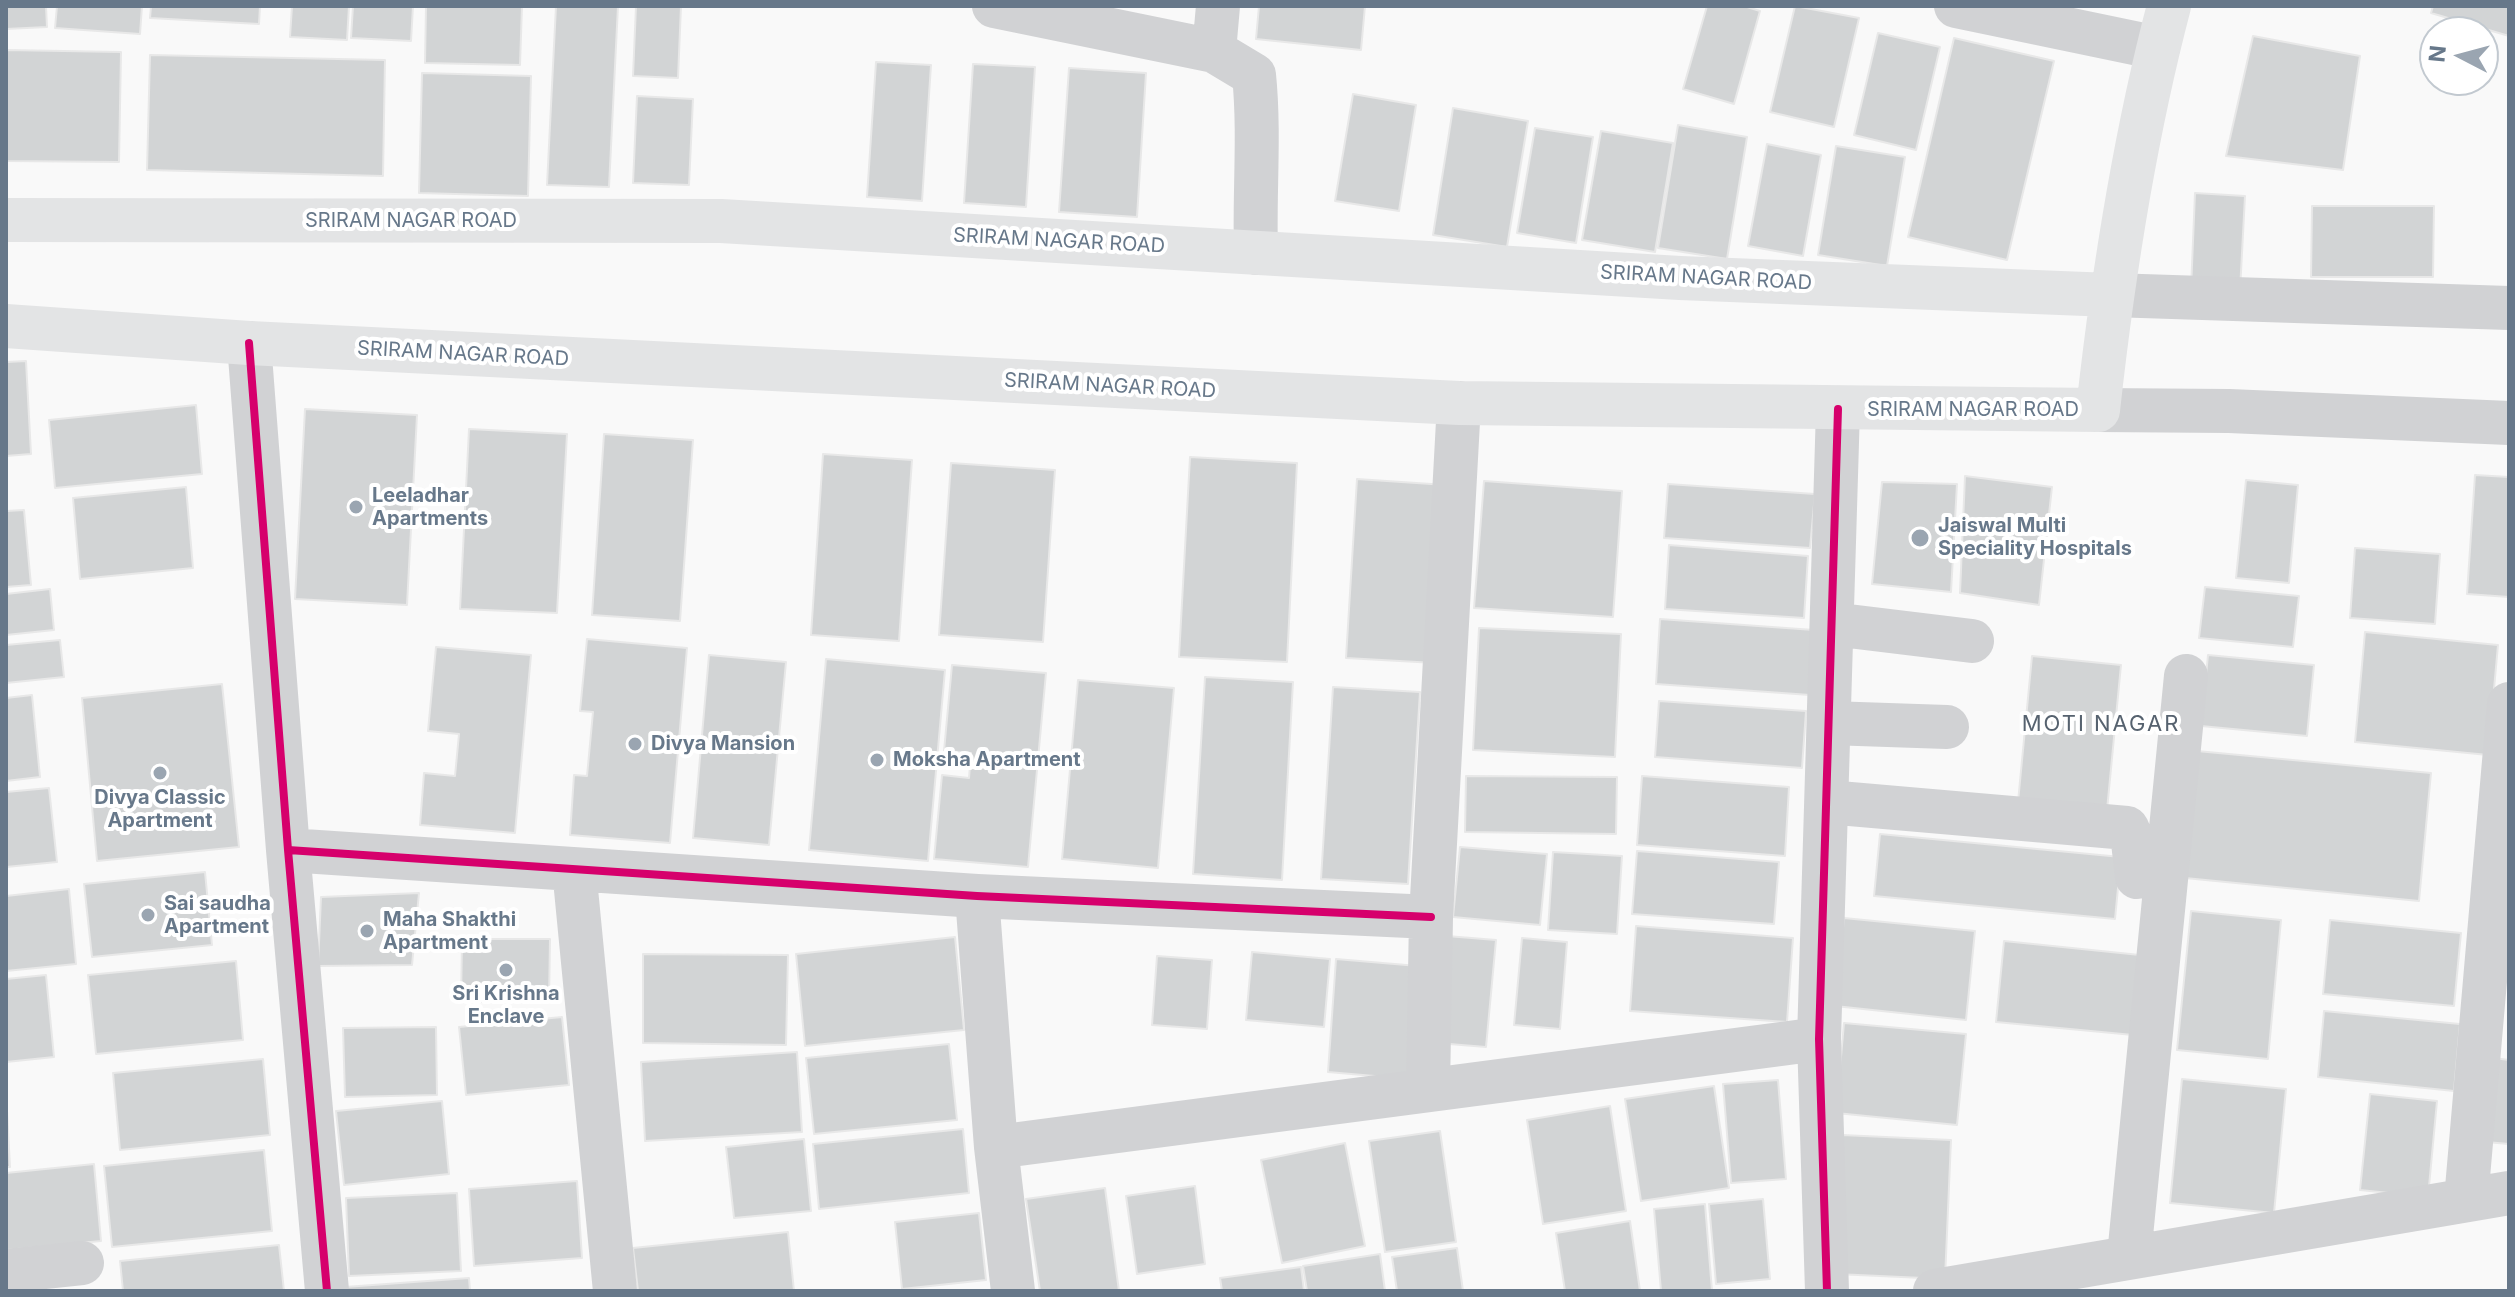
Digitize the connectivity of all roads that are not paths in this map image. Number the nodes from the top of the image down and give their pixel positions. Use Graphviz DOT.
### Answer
graph roads {
  1 [pos="994,6"];
  2 [pos="1218,6"];
  3 [pos="1956,6"];
  4 [pos="2169,6"];
  5 [pos="2158,48"];
  6 [pos="1214,51"];
  7 [pos="6,220"];
  8 [pos="1256,253"];
  9 [pos="2111,295"];
  10 [pos="2509,308"];
  11 [pos="6,326"];
  12 [pos="249,343"];
  13 [pos="1459,403"];
  14 [pos="1838,409"];
  15 [pos="2098,410"];
  16 [pos="2509,423"];
  17 [pos="1832,624"];
  18 [pos="1972,641"];
  19 [pos="2186,676"];
  20 [pos="2509,704"];
  21 [pos="1829,723"];
  22 [pos="1947,727"];
  23 [pos="1827,802"];
  24 [pos="2502,840"];
  25 [pos="288,850"];
  26 [pos="574,869"];
  27 [pos="2137,877"];
  28 [pos="977,896"];
  29 [pos="1431,917"];
  30 [pos="1819,1039"];
  31 [pos="1428,1089"];
  32 [pos="996,1147"];
  33 [pos="2509,1193"];
  34 [pos="2466,1200"];
  35 [pos="2129,1256"];
  36 [pos="82,1263"];
  37 [pos="6,1271"];
  38 [pos="327,1291"];
  39 [pos="615,1291"];
  40 [pos="1013,1291"];
  41 [pos="1827,1291"];
  42 [pos="1935,1291"];
  1 -- 6 [label="street"];
  2 -- 6 [label="street"];
  3 -- 5 [label="street"];
  4 -- 5 [label="main road, SRIRAM NAGAR ROAD"];
  5 -- 9 [label="main road, SRIRAM NAGAR ROAD"];
  6 -- 8 [label="street"];
  7 -- 8 [label="main road, SRIRAM NAGAR ROAD"];
  8 -- 9 [label="main road, SRIRAM NAGAR ROAD"];
  9 -- 10 [label="street"];
  9 -- 15 [label="main road, SRIRAM NAGAR ROAD"];
  11 -- 12 [label="main road, SRIRAM NAGAR ROAD"];
  12 -- 13 [label="main road, SRIRAM NAGAR ROAD"];
  12 -- 25 [label="street"];
  13 -- 14 [label="main road, SRIRAM NAGAR ROAD"];
  13 -- 29 [label="street"];
  14 -- 15 [label="main road, SRIRAM NAGAR ROAD"];
  14 -- 17 [label="street"];
  15 -- 16 [label="street"];
  17 -- 18 [label="street"];
  17 -- 21 [label="street"];
  19 -- 35 [label="street"];
  20 -- 24 [label="street"];
  21 -- 22 [label="street"];
  21 -- 23 [label="street"];
  23 -- 27 [label="street"];
  23 -- 30 [label="street"];
  24 -- 34 [label="street"];
  25 -- 26 [label="street"];
  25 -- 38 [label="street"];
  26 -- 28 [label="street"];
  26 -- 39 [label="street"];
  28 -- 29 [label="street"];
  28 -- 32 [label="street"];
  29 -- 31 [label="street"];
  30 -- 31 [label="street"];
  30 -- 41 [label="street"];
  31 -- 32 [label="street"];
  32 -- 40 [label="street"];
  33 -- 34 [label="street"];
  34 -- 35 [label="street"];
  35 -- 42 [label="street"];
  36 -- 37 [label="street"];
}
